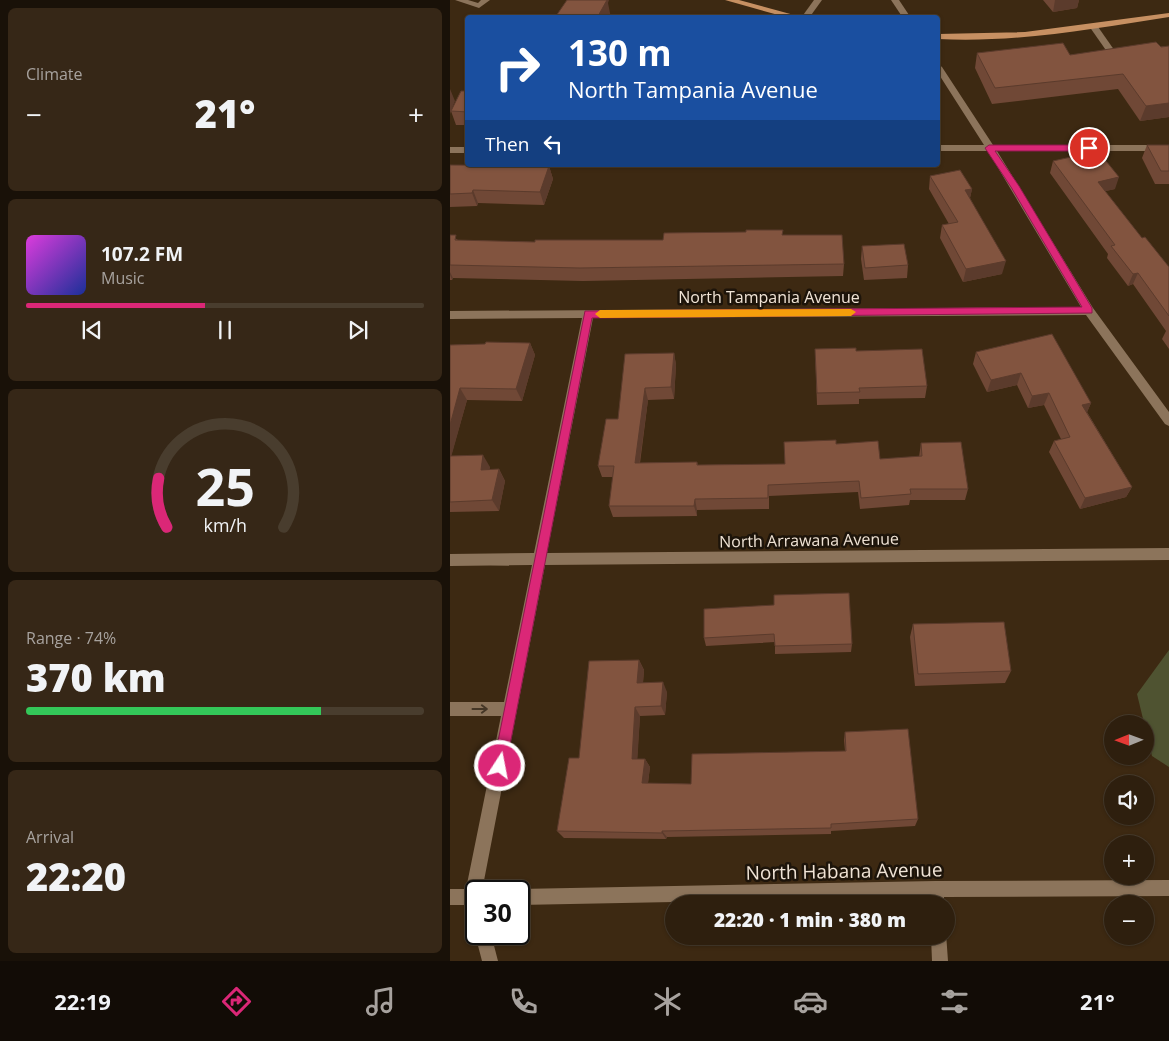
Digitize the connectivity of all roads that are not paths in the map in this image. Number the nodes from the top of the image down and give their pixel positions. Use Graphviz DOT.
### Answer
graph roads {
  1 [pos="459,0"];
  2 [pos="486,0"];
  3 [pos="729,0"];
  4 [pos="818,0"];
  5 [pos="895,0"];
  6 [pos="789,15"];
  7 [pos="807,15"];
  8 [pos="905,15"];
  9 [pos="1168,16"];
  10 [pos="1093,26"];
  11 [pos="940,37"];
  12 [pos="1113,54"];
  13 [pos="940,72"];
  14 [pos="949,86"];
  15 [pos="940,88"];
  16 [pos="940,148"];
  17 [pos="989,148"];
  18 [pos="1169,148"];
  19 [pos="450,150"];
  20 [pos="465,150"];
  21 [pos="1089,311"];
  22 [pos="588,314"];
  23 [pos="450,315"];
  24 [pos="1169,421"];
  25 [pos="1169,554"];
  26 [pos="450,560"];
  27 [pos="541,560"];
  28 [pos="450,709"];
  29 [pos="511,709"];
  30 [pos="479,880"];
  31 [pos="1169,888"];
  32 [pos="955,895"];
  33 [pos="530,897"];
  34 [pos="665,897"];
  35 [pos="450,898"];
  36 [pos="465,900"];
  37 [pos="486,945"];
  38 [pos="939,945"];
  39 [pos="490,961"];
  40 [pos="940,961"];
  1 -- 2 [label="street"];
  3 -- 6 [label="main road"];
  4 -- 7 [label="street"];
  5 -- 8 [label="street"];
  9 -- 10 [label="main road"];
  10 -- 11 [label="main road"];
  10 -- 12 [label="street"];
  13 -- 14 [label="street"];
  14 -- 15 [label="street"];
  14 -- 17 [label="street"];
  16 -- 17 [label="street"];
  17 -- 18 [label="street"];
  17 -- 21 [label="street"];
  19 -- 20 [label="street"];
  21 -- 22 [label="street, North Tampania Avenue"];
  21 -- 24 [label="street"];
  22 -- 23 [label="street, North Tampania Avenue"];
  22 -- 27 [label="street"];
  25 -- 27 [label="street, North Arrawana Avenue"];
  26 -- 27 [label="street, North Arrawana Avenue"];
  27 -- 29 [label="street"];
  28 -- 29 [label="street, one-way"];
  29 -- 30 [label="street"];
  31 -- 32 [label="street, North Habana Avenue"];
  33 -- 34 [label="street, North Habana Avenue"];
  35 -- 36 [label="street"];
  37 -- 39 [label="street"];
  38 -- 40 [label="street"];
}
